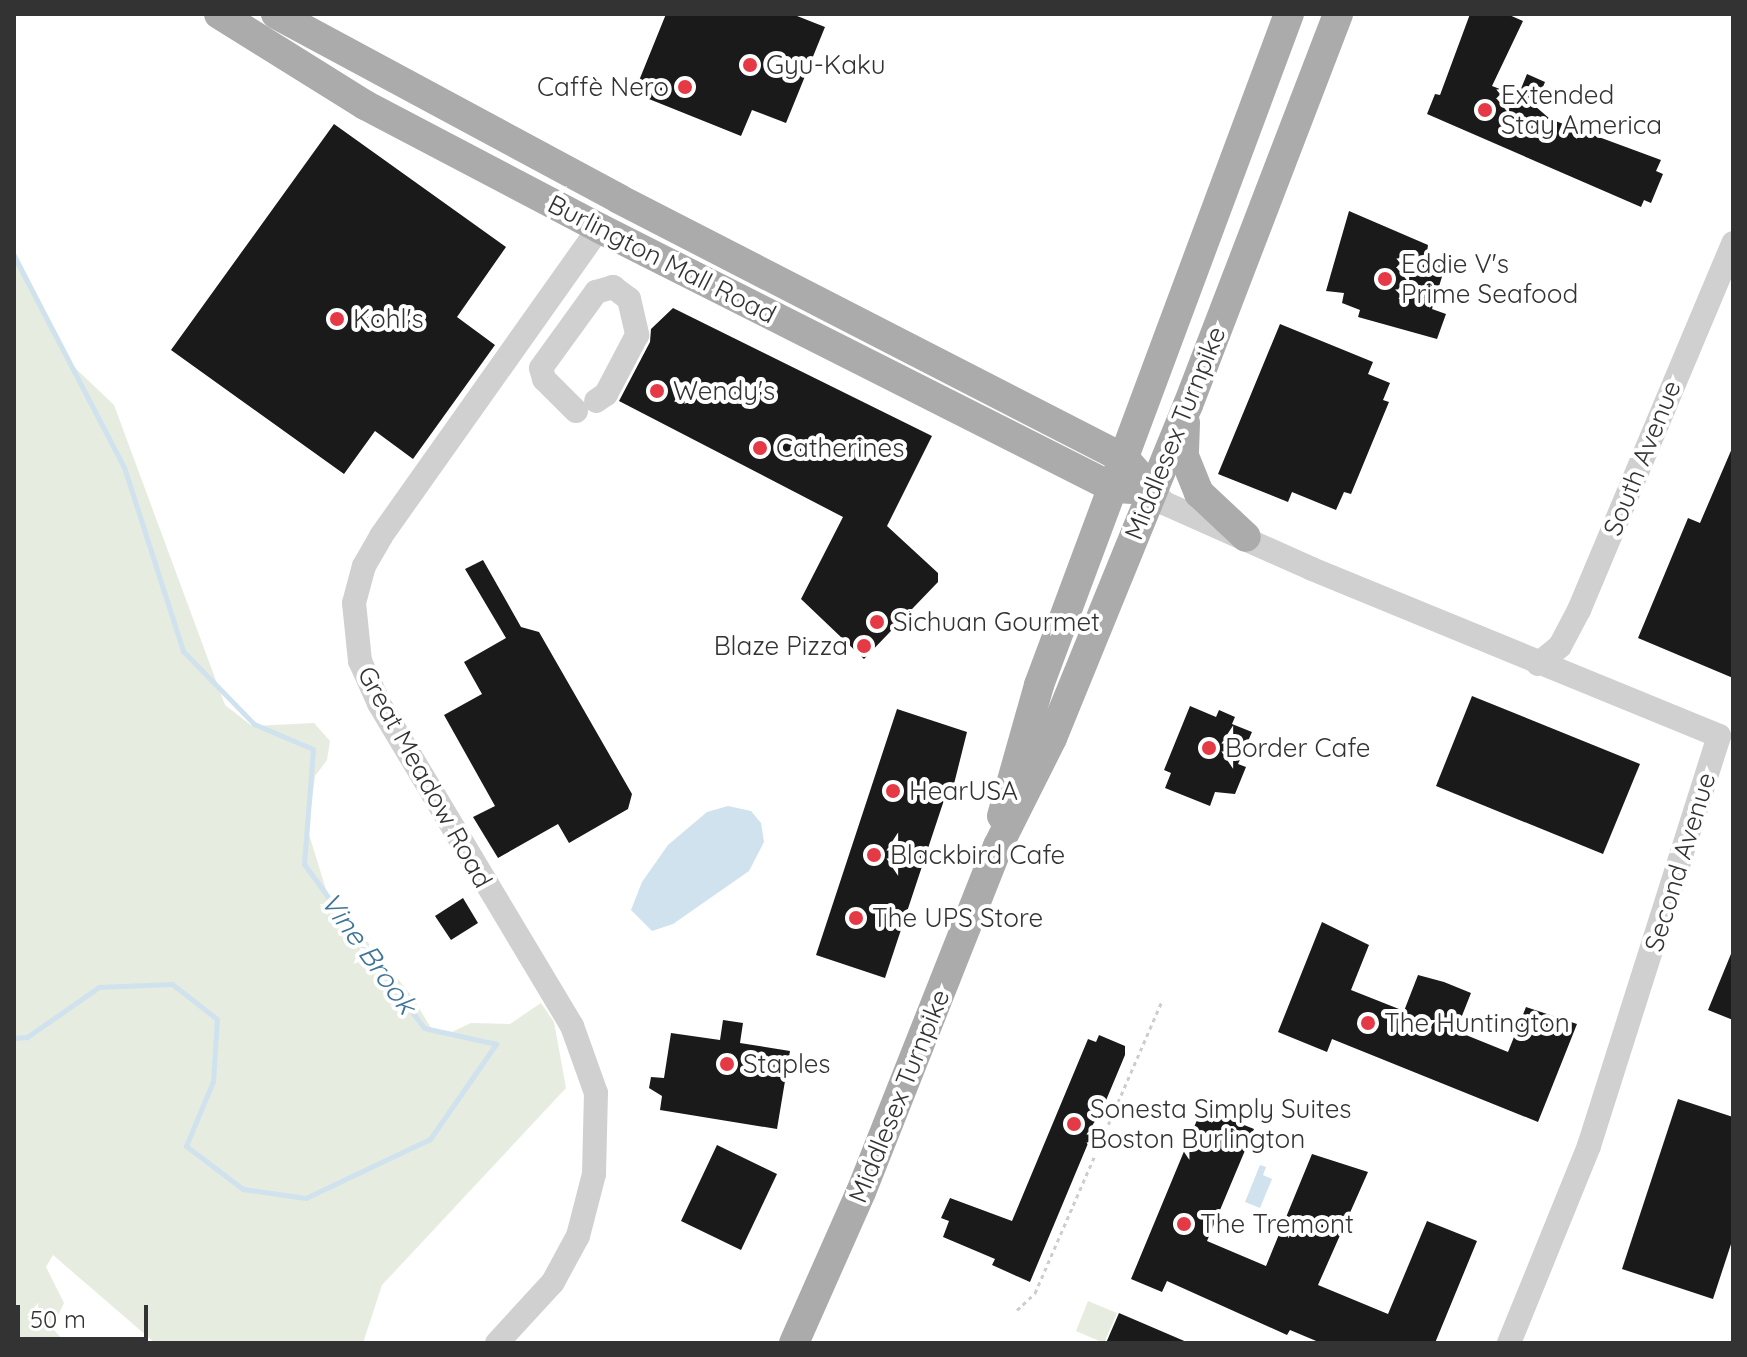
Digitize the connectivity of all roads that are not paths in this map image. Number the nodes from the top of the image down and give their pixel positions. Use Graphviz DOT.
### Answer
graph roads {
  1 [pos="219,14"];
  2 [pos="276,14"];
  3 [pos="1289,14"];
  4 [pos="1338,14"];
  5 [pos="619,199"];
  6 [pos="599,228"];
  7 [pos="1733,243"];
  8 [pos="1188,405"];
  9 [pos="586,406"];
  10 [pos="1125,459"];
  11 [pos="1114,488"];
  12 [pos="1152,490"];
  13 [pos="1246,537"];
  14 [pos="1538,664"];
  15 [pos="998,846"];
  16 [pos="497,1343"];
  17 [pos="794,1343"];
  18 [pos="1509,1343"];
  1 -- 6 [label="main road, Burlington Mall Road"];
  2 -- 5 [label="main road, Burlington Mall Road"];
  3 -- 10 [label="main road, Middlesex Turnpike"];
  4 -- 8 [label="main road, Middlesex Turnpike"];
  5 -- 6 [label="main road"];
  5 -- 10 [label="main road, Burlington Mall Road"];
  6 -- 11 [label="main road, Burlington Mall Road"];
  6 -- 16 [label="street, Great Meadow Road"];
  7 -- 14 [label="street, South Avenue"];
  8 -- 12 [label="main road, Middlesex Turnpike"];
  8 -- 13 [label="main road"];
  9 -- 9 [label="street"];
  10 -- 11 [label="main road, Middlesex Turnpike"];
  10 -- 12 [label="main road"];
  11 -- 12 [label="main road"];
  11 -- 15 [label="main road, Middlesex Turnpike"];
  12 -- 13 [label="street, Second Avenue"];
  12 -- 15 [label="main road, Middlesex Turnpike"];
  13 -- 14 [label="street, Second Avenue"];
  14 -- 18 [label="street, Second Avenue"];
  15 -- 17 [label="main road, Middlesex Turnpike"];
}
